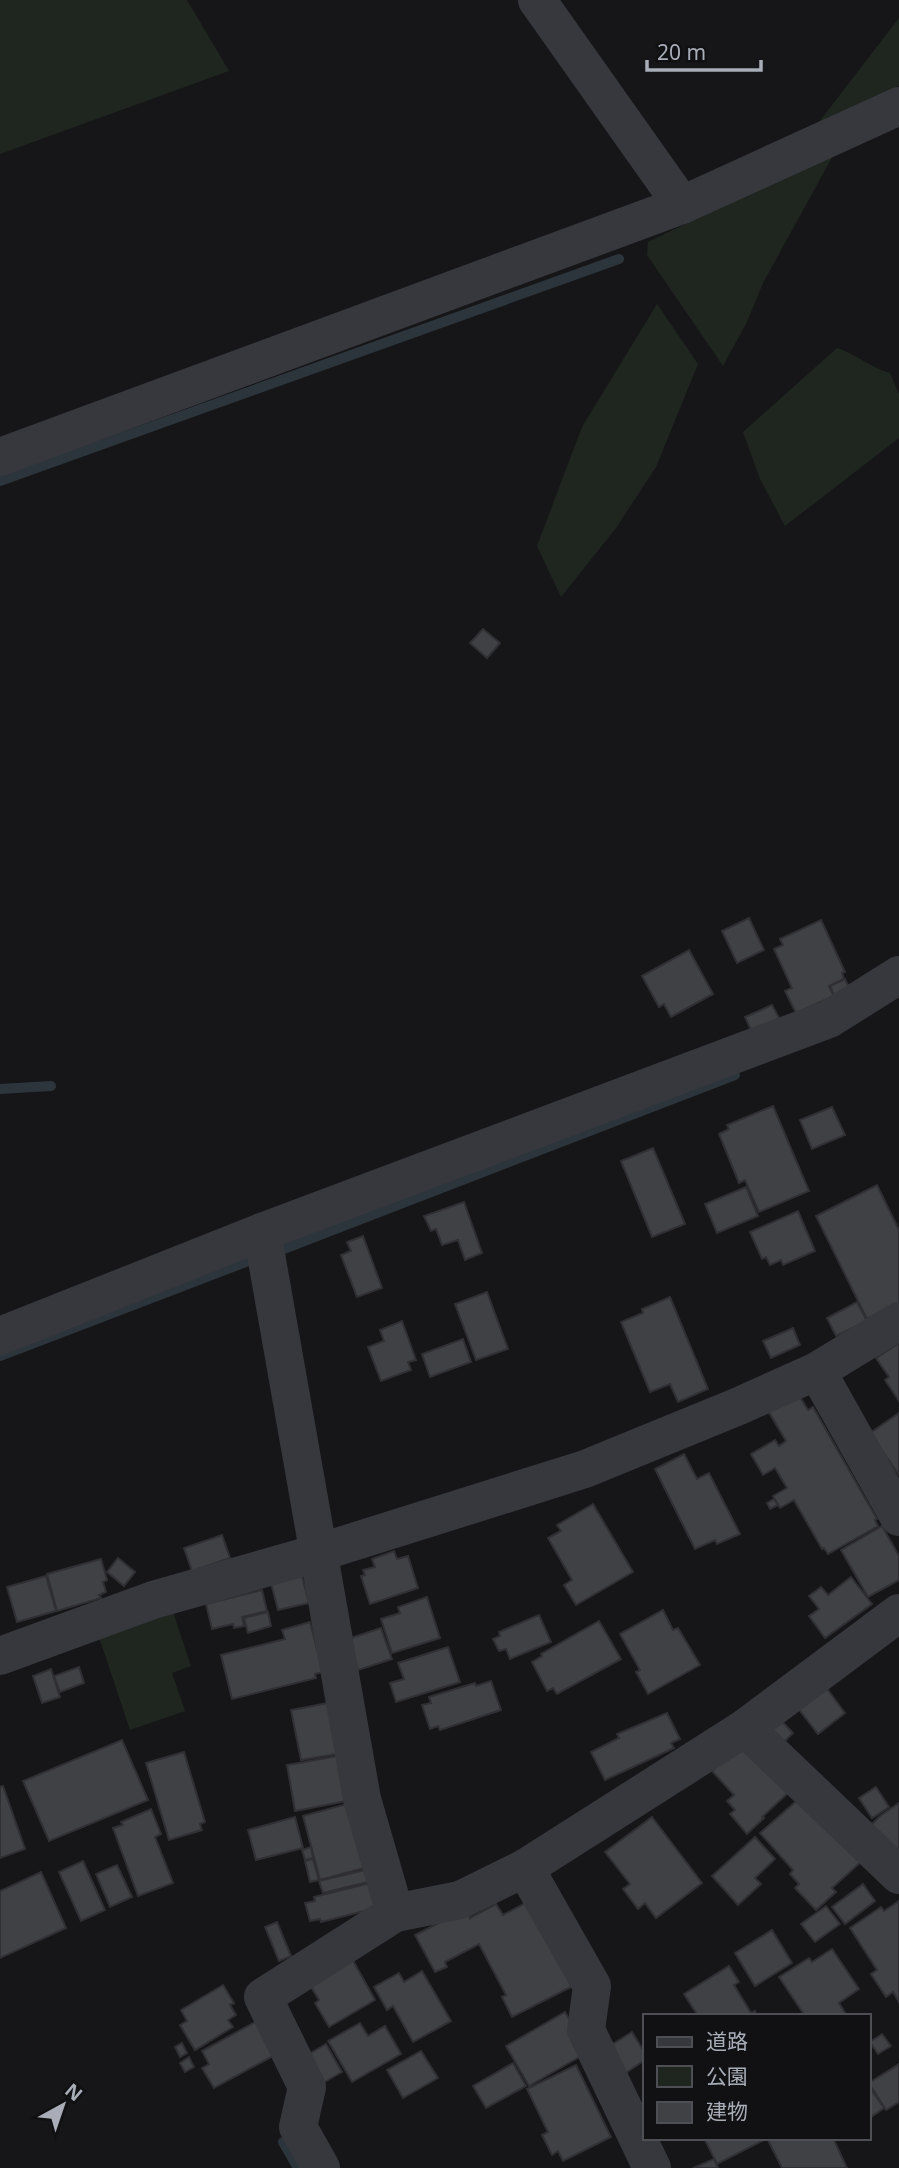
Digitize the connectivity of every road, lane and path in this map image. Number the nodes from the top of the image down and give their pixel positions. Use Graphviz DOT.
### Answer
graph roads {
  1 [pos="537,0"];
  2 [pos="899,106"];
  3 [pos="682,205"];
  4 [pos="0,457"];
  5 [pos="899,975"];
  6 [pos="262,1232"];
  7 [pos="899,1321"];
  8 [pos="0,1336"];
  9 [pos="817,1371"];
  10 [pos="899,1517"];
  11 [pos="318,1553"];
  12 [pos="899,1614"];
  13 [pos="0,1656"];
  14 [pos="745,1728"];
  15 [pos="525,1868"];
  16 [pos="899,1875"];
  17 [pos="396,1913"];
  18 [pos="321,2168"];
  19 [pos="652,2168"];
  1 -- 3 [label="street"];
  2 -- 3 [label="street"];
  3 -- 4 [label="street"];
  5 -- 6 [label="street"];
  6 -- 8 [label="street"];
  6 -- 11 [label="street"];
  7 -- 9 [label="street"];
  9 -- 10 [label="street"];
  9 -- 11 [label="street"];
  11 -- 13 [label="street"];
  11 -- 17 [label="street"];
  12 -- 14 [label="street"];
  14 -- 15 [label="street"];
  14 -- 16 [label="street"];
  15 -- 17 [label="street"];
  15 -- 19 [label="street"];
  17 -- 18 [label="street"];
}
